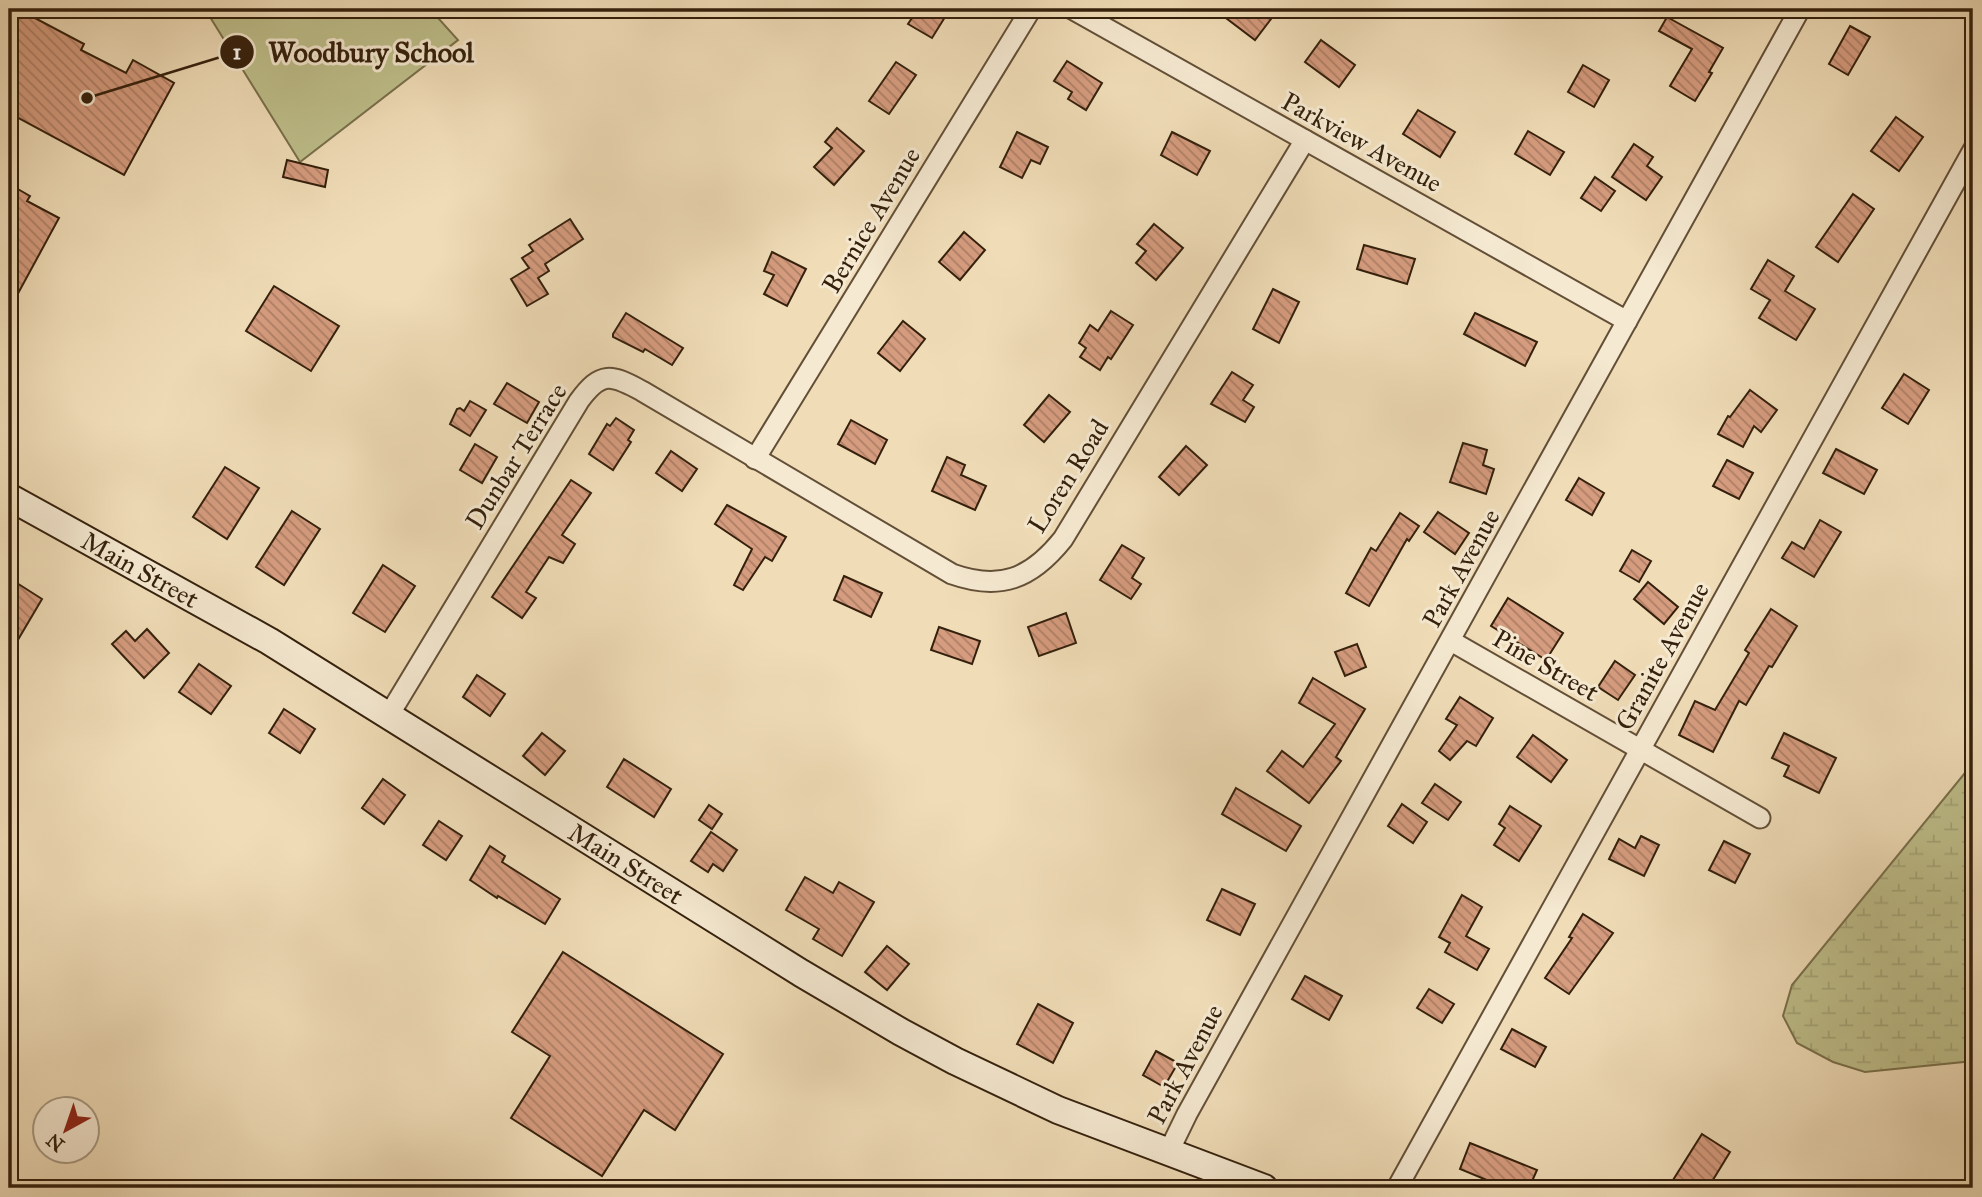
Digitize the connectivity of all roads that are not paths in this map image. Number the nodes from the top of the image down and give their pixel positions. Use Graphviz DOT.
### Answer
graph roads {
  1 [pos="1031,9"];
  2 [pos="1072,9"];
  3 [pos="1800,9"];
  4 [pos="1305,140"];
  5 [pos="1973,150"];
  6 [pos="1627,321"];
  7 [pos="755,459"];
  8 [pos="9,497"];
  9 [pos="1451,641"];
  10 [pos="389,715"];
  11 [pos="1640,749"];
  12 [pos="1760,818"];
  13 [pos="1168,1153"];
  14 [pos="1264,1188"];
  15 [pos="1397,1188"];
  1 -- 7 [label="street, Bernice Avenue"];
  2 -- 4 [label="street, Parkview Avenue"];
  3 -- 6 [label="street, Park Avenue"];
  4 -- 6 [label="street, Parkview Avenue"];
  4 -- 7 [label="street, Loren Road"];
  5 -- 11 [label="street, Granite Avenue"];
  6 -- 9 [label="street, Park Avenue"];
  7 -- 10 [label="street, Dunbar Terrace"];
  8 -- 10 [label="main road, Main Street"];
  9 -- 11 [label="street, Pine Street"];
  9 -- 13 [label="street, Park Avenue"];
  10 -- 13 [label="main road, Main Street"];
  11 -- 12 [label="street, Pine Street"];
  11 -- 15 [label="street, Granite Avenue"];
  13 -- 14 [label="main road, Main Street"];
}
